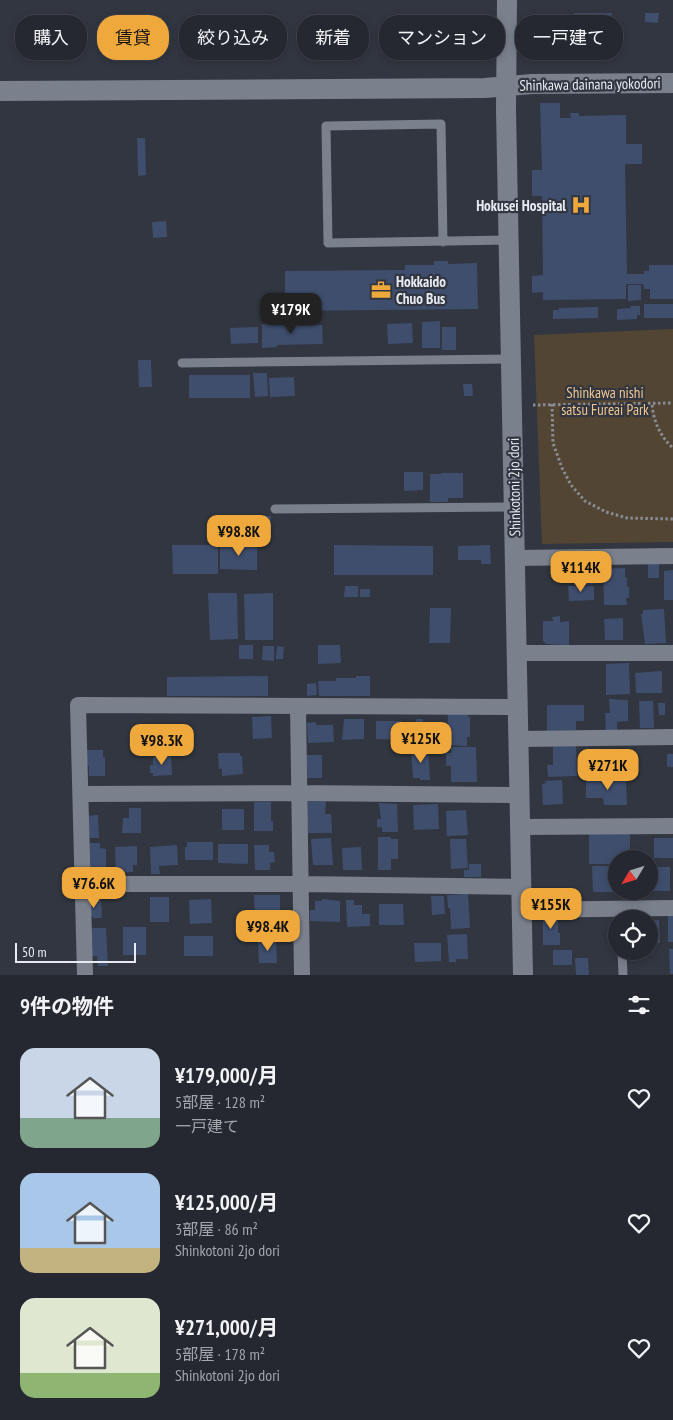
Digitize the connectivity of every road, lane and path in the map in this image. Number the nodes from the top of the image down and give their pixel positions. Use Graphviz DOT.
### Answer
graph roads {
  1 [pos="507,0"];
  2 [pos="673,83"];
  3 [pos="506,85"];
  4 [pos="0,91"];
  5 [pos="509,240"];
  6 [pos="443,242"];
  7 [pos="511,359"];
  8 [pos="182,363"];
  9 [pos="552,404"];
  10 [pos="673,404"];
  11 [pos="533,405"];
  12 [pos="652,405"];
  13 [pos="673,448"];
  14 [pos="514,506"];
  15 [pos="275,509"];
  16 [pos="673,519"];
  17 [pos="673,556"];
  18 [pos="515,558"];
  19 [pos="517,653"];
  20 [pos="673,653"];
  21 [pos="298,706"];
  22 [pos="518,707"];
  23 [pos="673,737"];
  24 [pos="519,739"];
  25 [pos="299,793"];
  26 [pos="81,794"];
  27 [pos="520,795"];
  28 [pos="673,826"];
  29 [pos="520,827"];
  30 [pos="83,884"];
  31 [pos="300,884"];
  32 [pos="522,887"];
  33 [pos="673,908"];
  34 [pos="522,910"];
  35 [pos="655,910"];
  36 [pos="608,914"];
  37 [pos="622,960"];
  38 [pos="85,975"];
  39 [pos="302,975"];
  40 [pos="523,975"];
  41 [pos="623,975"];
  1 -- 3 [label="street, Shinkotoni 2jo dori"];
  2 -- 3 [label="street, Shinkawa dainana yokodori"];
  3 -- 4 [label="street, Shinkawa dainana yokodori"];
  3 -- 5 [label="street, Shinkotoni 2jo dori"];
  5 -- 6 [label="lane"];
  5 -- 7 [label="street, Shinkotoni 2jo dori"];
  6 -- 6 [label="lane"];
  7 -- 8 [label="lane"];
  7 -- 14 [label="street, Shinkotoni 2jo dori"];
  9 -- 11 [label="path"];
  9 -- 12 [label="path"];
  9 -- 16 [label="path"];
  10 -- 12 [label="path"];
  12 -- 13 [label="path"];
  14 -- 15 [label="lane"];
  14 -- 18 [label="street, Shinkotoni 2jo dori"];
  17 -- 18 [label="street"];
  18 -- 19 [label="street, Shinkotoni 2jo dori"];
  19 -- 20 [label="street"];
  19 -- 22 [label="street, Shinkotoni 2jo dori"];
  21 -- 22 [label="street"];
  21 -- 25 [label="street"];
  21 -- 26 [label="street"];
  22 -- 24 [label="street, Shinkotoni 2jo dori"];
  23 -- 24 [label="street"];
  24 -- 27 [label="street, Shinkotoni 2jo dori"];
  25 -- 26 [label="street"];
  25 -- 27 [label="street"];
  25 -- 31 [label="street"];
  26 -- 30 [label="street"];
  27 -- 29 [label="street, Shinkotoni 2jo dori"];
  28 -- 29 [label="street"];
  29 -- 32 [label="street, Shinkotoni 2jo dori"];
  30 -- 31 [label="street"];
  30 -- 38 [label="street"];
  31 -- 32 [label="street"];
  31 -- 39 [label="street"];
  32 -- 34 [label="street, Shinkotoni 2jo dori"];
  33 -- 35 [label="street"];
  34 -- 36 [label="street"];
  34 -- 40 [label="street, Shinkotoni 2jo dori"];
  37 -- 41 [label="lane"];
}
